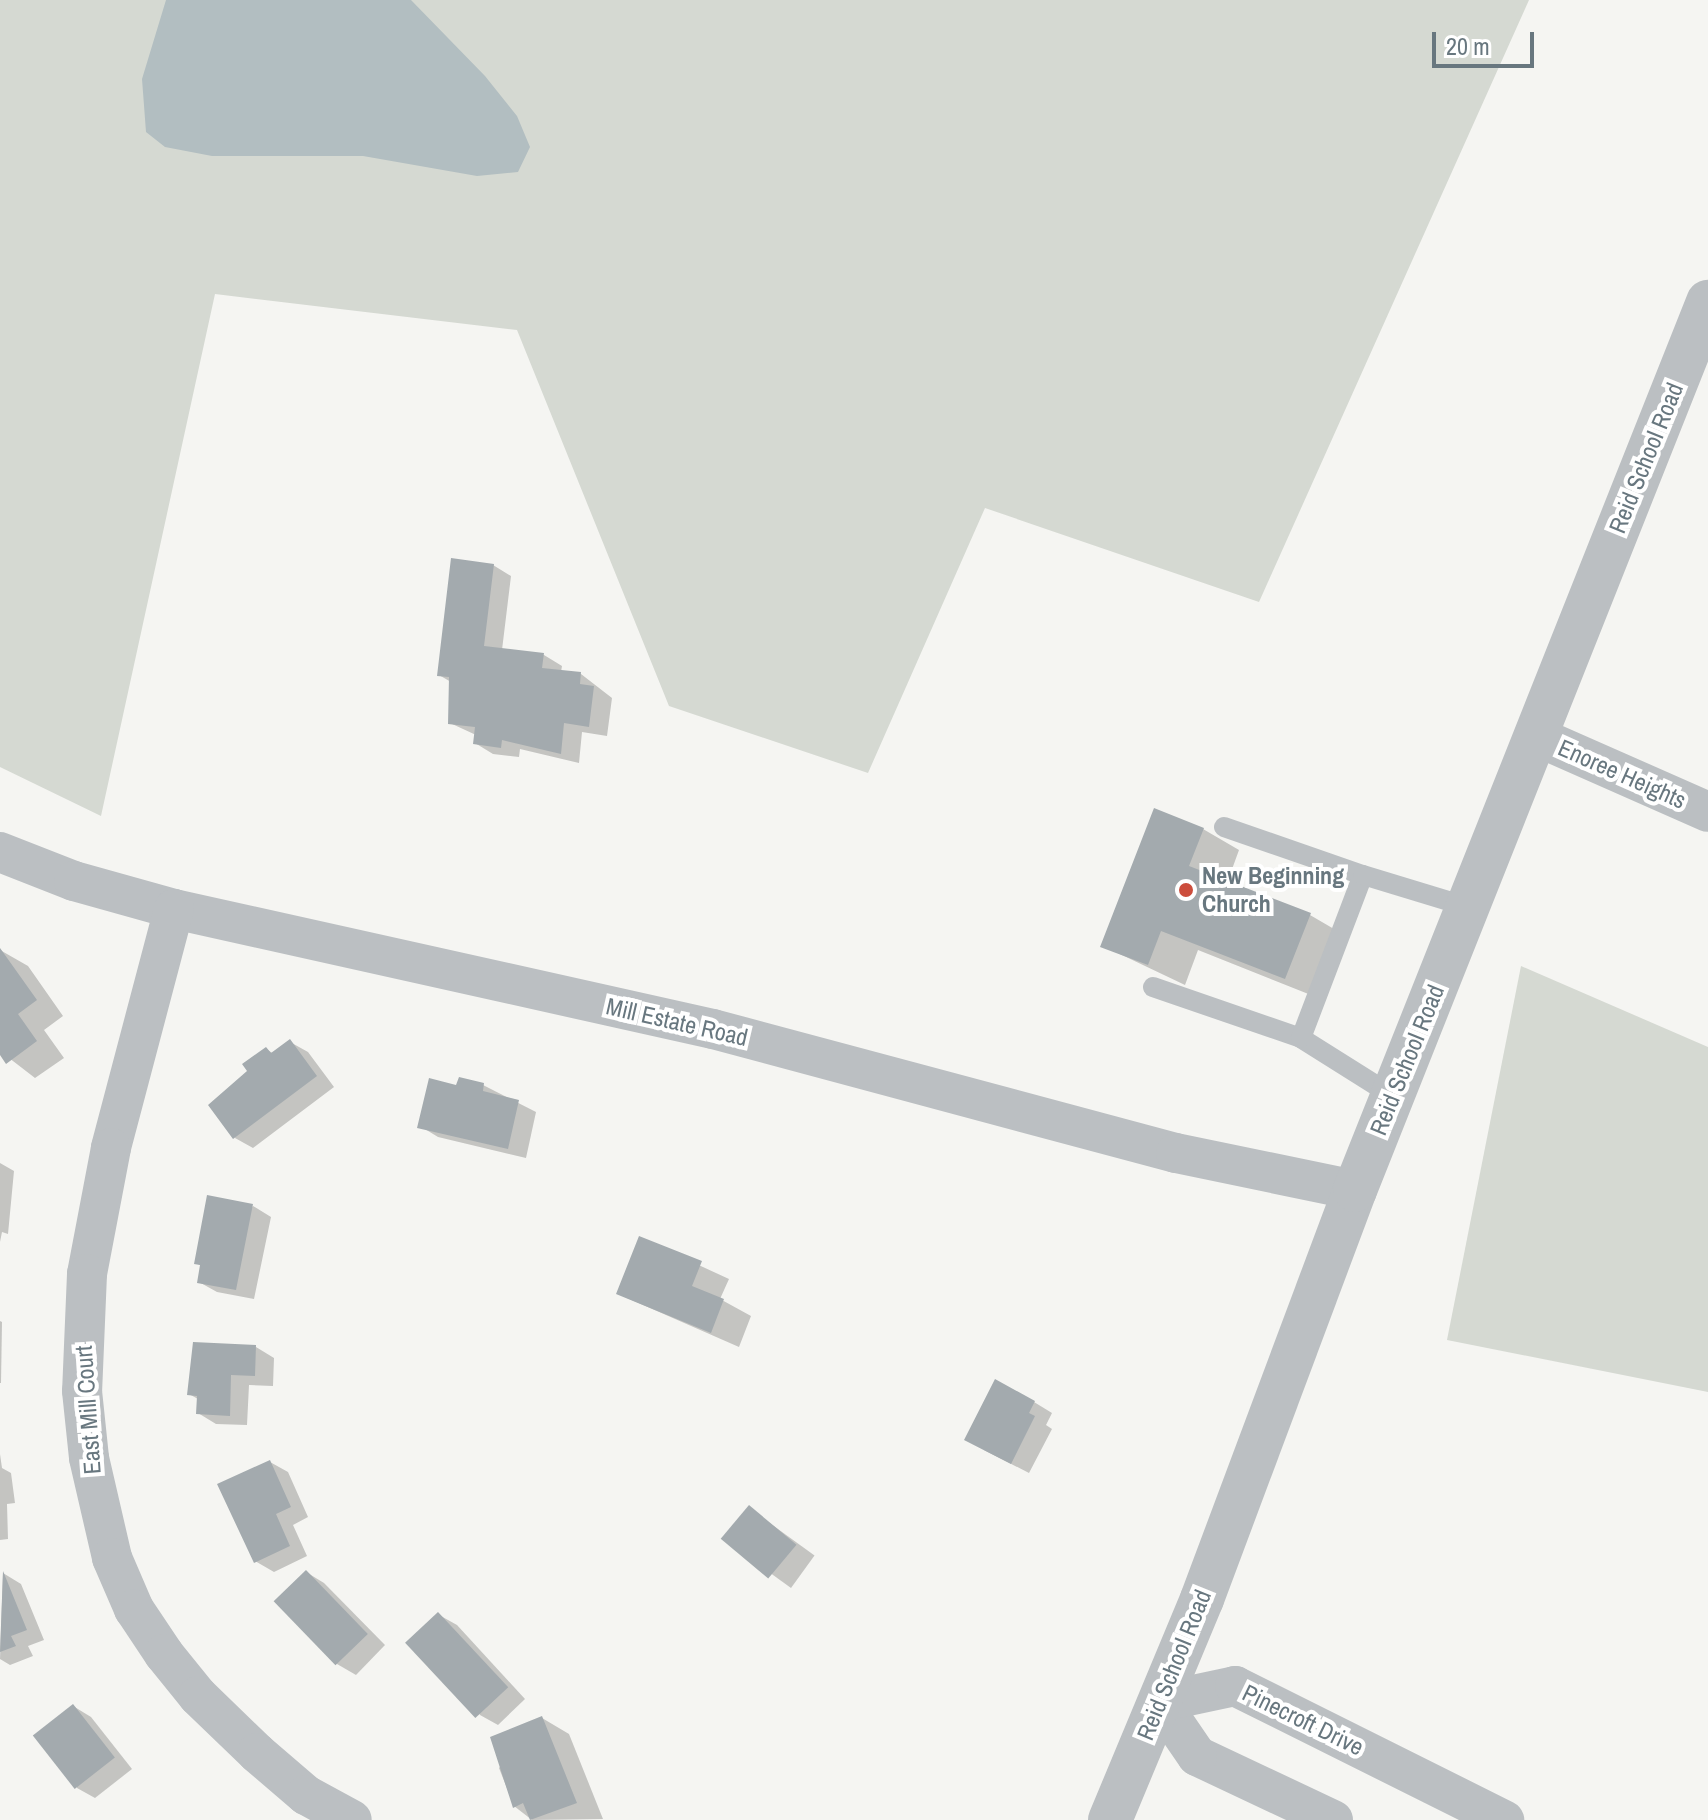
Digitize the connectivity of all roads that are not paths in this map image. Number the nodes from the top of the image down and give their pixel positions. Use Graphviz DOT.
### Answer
graph roads {
  1 [pos="1708,302"];
  2 [pos="1536,736"];
  3 [pos="1708,812"];
  4 [pos="1224,827"];
  5 [pos="0,852"];
  6 [pos="1363,875"];
  7 [pos="1468,907"];
  8 [pos="174,909"];
  9 [pos="1153,987"];
  10 [pos="1301,1038"];
  11 [pos="1393,1096"];
  12 [pos="1355,1190"];
  13 [pos="1160,1702"];
  14 [pos="352,1820"];
  15 [pos="1110,1820"];
  16 [pos="1333,1820"];
  17 [pos="1504,1820"];
  1 -- 2 [label="street, Reid School Road"];
  2 -- 3 [label="street, Enoree Heights"];
  2 -- 7 [label="street, Reid School Road"];
  4 -- 6 [label="lane"];
  5 -- 8 [label="street, Mill Estate Road"];
  6 -- 7 [label="lane"];
  6 -- 10 [label="lane"];
  7 -- 11 [label="street, Reid School Road"];
  8 -- 12 [label="street, Mill Estate Road"];
  8 -- 14 [label="street, East Mill Court"];
  9 -- 10 [label="lane"];
  10 -- 11 [label="lane"];
  11 -- 12 [label="street, Reid School Road"];
  12 -- 13 [label="street, Reid School Road"];
  13 -- 15 [label="street, Reid School Road"];
  13 -- 16 [label="street"];
  13 -- 17 [label="street, Pinecroft Drive"];
}
